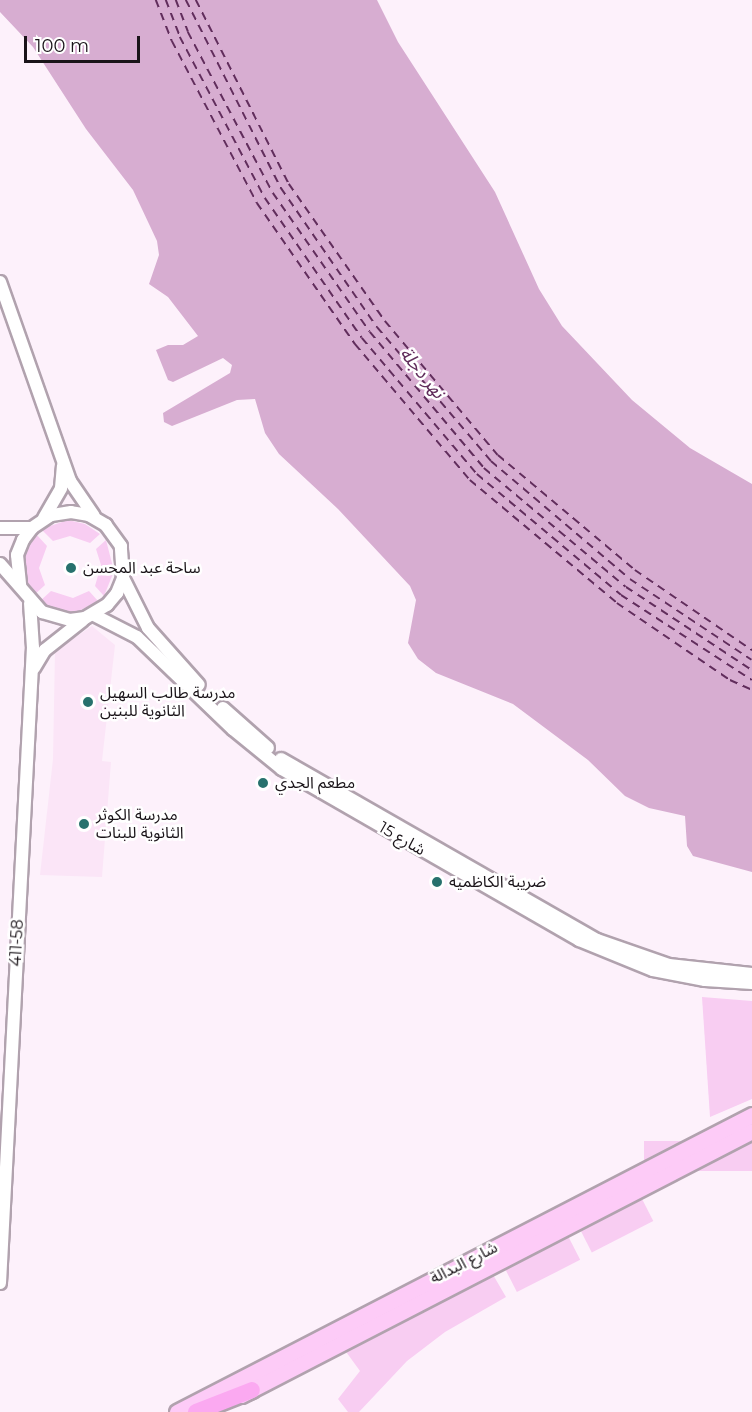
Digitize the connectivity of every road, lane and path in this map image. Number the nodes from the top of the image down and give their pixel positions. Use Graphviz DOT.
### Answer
graph roads {
  1 [pos="0,282"];
  2 [pos="63,459"];
  3 [pos="44,518"];
  4 [pos="97,519"];
  5 [pos="0,528"];
  6 [pos="32,528"];
  7 [pos="0,564"];
  8 [pos="123,578"];
  9 [pos="20,586"];
  10 [pos="30,603"];
  11 [pos="89,616"];
  12 [pos="32,671"];
  13 [pos="444,839"];
  14 [pos="431,846"];
  15 [pos="514,903"];
  16 [pos="501,909"];
  17 [pos="752,975"];
  18 [pos="752,983"];
  19 [pos="752,1115"];
  20 [pos="752,1131"];
  21 [pos="478,1256"];
  22 [pos="485,1270"];
  23 [pos="0,1283"];
  24 [pos="252,1390"];
  25 [pos="177,1412"];
  26 [pos="196,1412"];
  27 [pos="209,1412"];
  1 -- 2 [label="street"];
  2 -- 3 [label="street"];
  2 -- 4 [label="street"];
  3 -- 4 [label="street"];
  3 -- 6 [label="street"];
  4 -- 8 [label="street"];
  5 -- 6 [label="street"];
  6 -- 9 [label="street"];
  7 -- 9 [label="street"];
  8 -- 11 [label="street"];
  8 -- 14 [label="street, شارع 15"];
  9 -- 10 [label="street"];
  10 -- 11 [label="street"];
  10 -- 12 [label="street, 411-58"];
  11 -- 12 [label="street"];
  11 -- 15 [label="street, شارع 15"];
  12 -- 23 [label="street, 411-58"];
  13 -- 14 [label="street"];
  14 -- 17 [label="street, شارع 15"];
  15 -- 16 [label="street"];
  15 -- 18 [label="street, شارع 15"];
  19 -- 21 [label="main road, شارع البدالة"];
  20 -- 22 [label="main road, شارع البدالة"];
  21 -- 22 [label="main road"];
  21 -- 25 [label="main road, شارع البدالة"];
  22 -- 24 [label="main road, شارع البدالة"];
  24 -- 26 [label="highway"];
  24 -- 27 [label="main road, شارع البدالة"];
}
